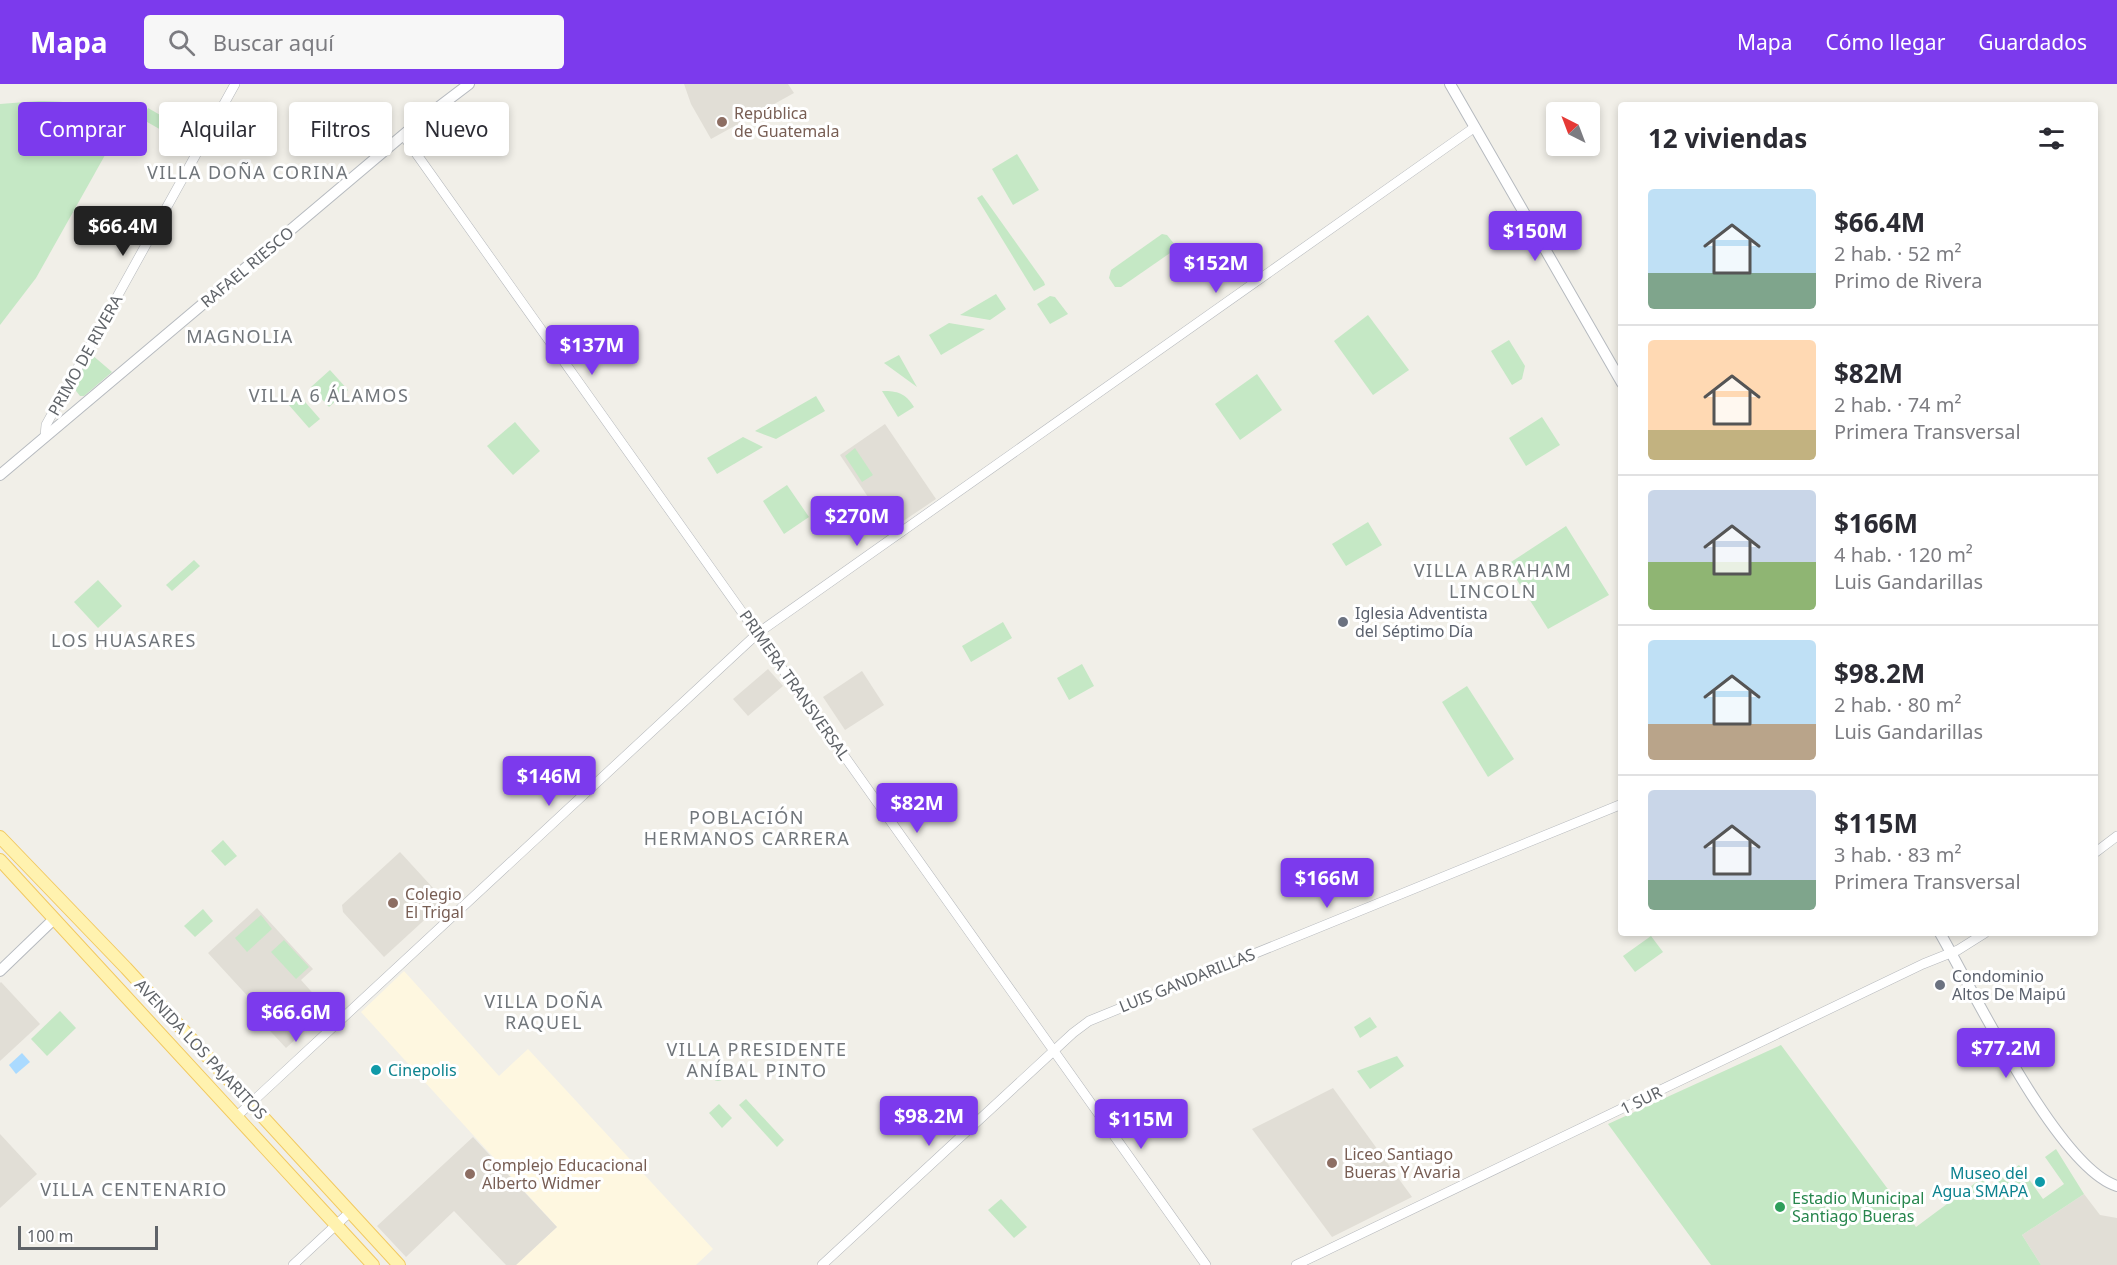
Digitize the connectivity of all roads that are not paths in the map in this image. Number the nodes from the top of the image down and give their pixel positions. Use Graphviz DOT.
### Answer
graph roads {
  1 [pos="235,84"];
  2 [pos="469,84"];
  3 [pos="1450,84"];
  4 [pos="446,102"];
  5 [pos="1474,127"];
  6 [pos="404,135"];
  7 [pos="419,156"];
  8 [pos="1618,376"];
  9 [pos="45,437"];
  10 [pos="0,475"];
  11 [pos="758,633"];
  12 [pos="1618,806"];
  13 [pos="2117,836"];
  14 [pos="0,837"];
  15 [pos="2098,850"];
  16 [pos="0,860"];
  17 [pos="58,900"];
  18 [pos="54,919"];
  19 [pos="1942,936"];
  20 [pos="1979,936"];
  21 [pos="1952,953"];
  22 [pos="0,971"];
  23 [pos="1055,1050"];
  24 [pos="250,1103"];
  25 [pos="237,1116"];
  26 [pos="2117,1186"];
  27 [pos="350,1212"];
  28 [pos="336,1225"];
  29 [pos="293,1265"];
  30 [pos="373,1265"];
  31 [pos="399,1265"];
  32 [pos="822,1265"];
  33 [pos="1206,1265"];
  34 [pos="1296,1265"];
  1 -- 9 [label="street, PRIMO DE RIVERA"];
  2 -- 4 [label="main road, RAFAEL RIESCO"];
  3 -- 5 [label="main road"];
  5 -- 8 [label="main road"];
  5 -- 11 [label="street"];
  6 -- 9 [label="main road, RAFAEL RIESCO"];
  7 -- 11 [label="street, PRIMERA TRANSVERSAL"];
  9 -- 10 [label="main road, RAFAEL RIESCO"];
  11 -- 23 [label="street, PRIMERA TRANSVERSAL"];
  11 -- 24 [label="street"];
  12 -- 23 [label="street, LUIS GANDARILLAS"];
  13 -- 15 [label="street"];
  14 -- 17 [label="main road, AVENIDA LOS PAJARITOS"];
  16 -- 18 [label="main road, AVENIDA LOS PAJARITOS"];
  17 -- 18 [label="main road"];
  17 -- 24 [label="main road, AVENIDA LOS PAJARITOS"];
  18 -- 22 [label="main road"];
  18 -- 25 [label="main road, AVENIDA LOS PAJARITOS"];
  19 -- 21 [label="main road"];
  20 -- 21 [label="street, 1 SUR"];
  21 -- 26 [label="main road"];
  21 -- 34 [label="street, 1 SUR"];
  23 -- 32 [label="street, LUIS GANDARILLAS"];
  23 -- 33 [label="street, PRIMERA TRANSVERSAL"];
  24 -- 25 [label="street"];
  24 -- 27 [label="main road, AVENIDA LOS PAJARITOS"];
  25 -- 28 [label="main road, AVENIDA LOS PAJARITOS"];
  27 -- 28 [label="street"];
  27 -- 31 [label="main road, AVENIDA LOS PAJARITOS"];
  28 -- 29 [label="street"];
  28 -- 30 [label="main road, AVENIDA LOS PAJARITOS"];
}
